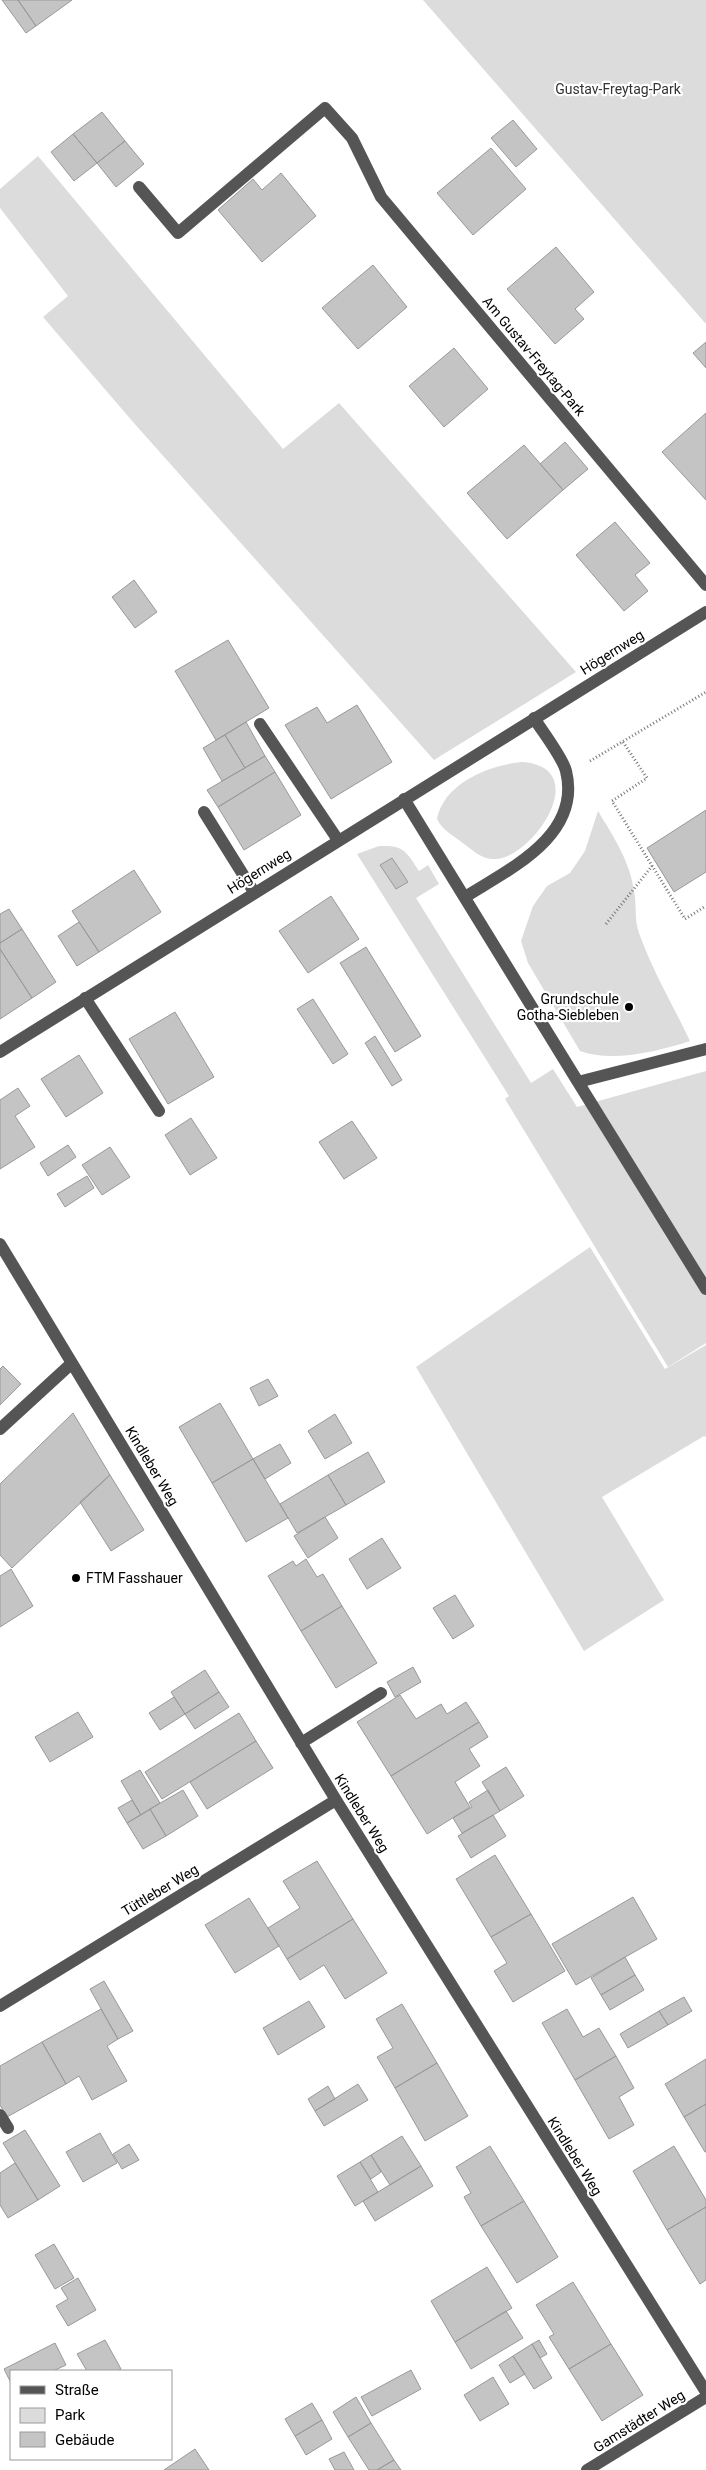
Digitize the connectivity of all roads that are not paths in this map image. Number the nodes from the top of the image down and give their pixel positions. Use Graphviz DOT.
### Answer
graph roads {
  1 [pos="139,188"];
  2 [pos="706,585"];
  3 [pos="706,612"];
  4 [pos="534,718"];
  5 [pos="260,724"];
  6 [pos="404,799"];
  7 [pos="204,812"];
  8 [pos="338,840"];
  9 [pos="254,892"];
  10 [pos="465,896"];
  11 [pos="85,998"];
  12 [pos="706,1049"];
  13 [pos="0,1052"];
  14 [pos="578,1082"];
  15 [pos="159,1111"];
  16 [pos="0,1244"];
  17 [pos="706,1289"];
  18 [pos="72,1363"];
  19 [pos="0,1429"];
  20 [pos="381,1693"];
  21 [pos="301,1743"];
  22 [pos="336,1800"];
  23 [pos="0,2006"];
  24 [pos="0,2115"];
  25 [pos="8,2128"];
  26 [pos="706,2392"];
  27 [pos="706,2397"];
  28 [pos="587,2470"];
  1 -- 2 [label="street, Am Gustav-Freytag-Park"];
  3 -- 4 [label="street, Högernweg"];
  4 -- 6 [label="street, Högernweg"];
  4 -- 10 [label="street"];
  5 -- 8 [label="street"];
  6 -- 8 [label="street, Högernweg"];
  6 -- 10 [label="street"];
  7 -- 9 [label="street"];
  8 -- 9 [label="street, Högernweg"];
  9 -- 11 [label="street, Högernweg"];
  10 -- 14 [label="street"];
  11 -- 13 [label="street, Högernweg"];
  11 -- 15 [label="street"];
  12 -- 14 [label="street"];
  14 -- 17 [label="street"];
  16 -- 18 [label="street, Kindleber Weg"];
  18 -- 19 [label="street"];
  18 -- 21 [label="street, Kindleber Weg"];
  20 -- 21 [label="street"];
  21 -- 22 [label="street, Kindleber Weg"];
  22 -- 23 [label="street, Tüttleber Weg"];
  22 -- 26 [label="street, Kindleber Weg"];
  24 -- 25 [label="street"];
  27 -- 28 [label="street, Gamstädter Weg"];
}
